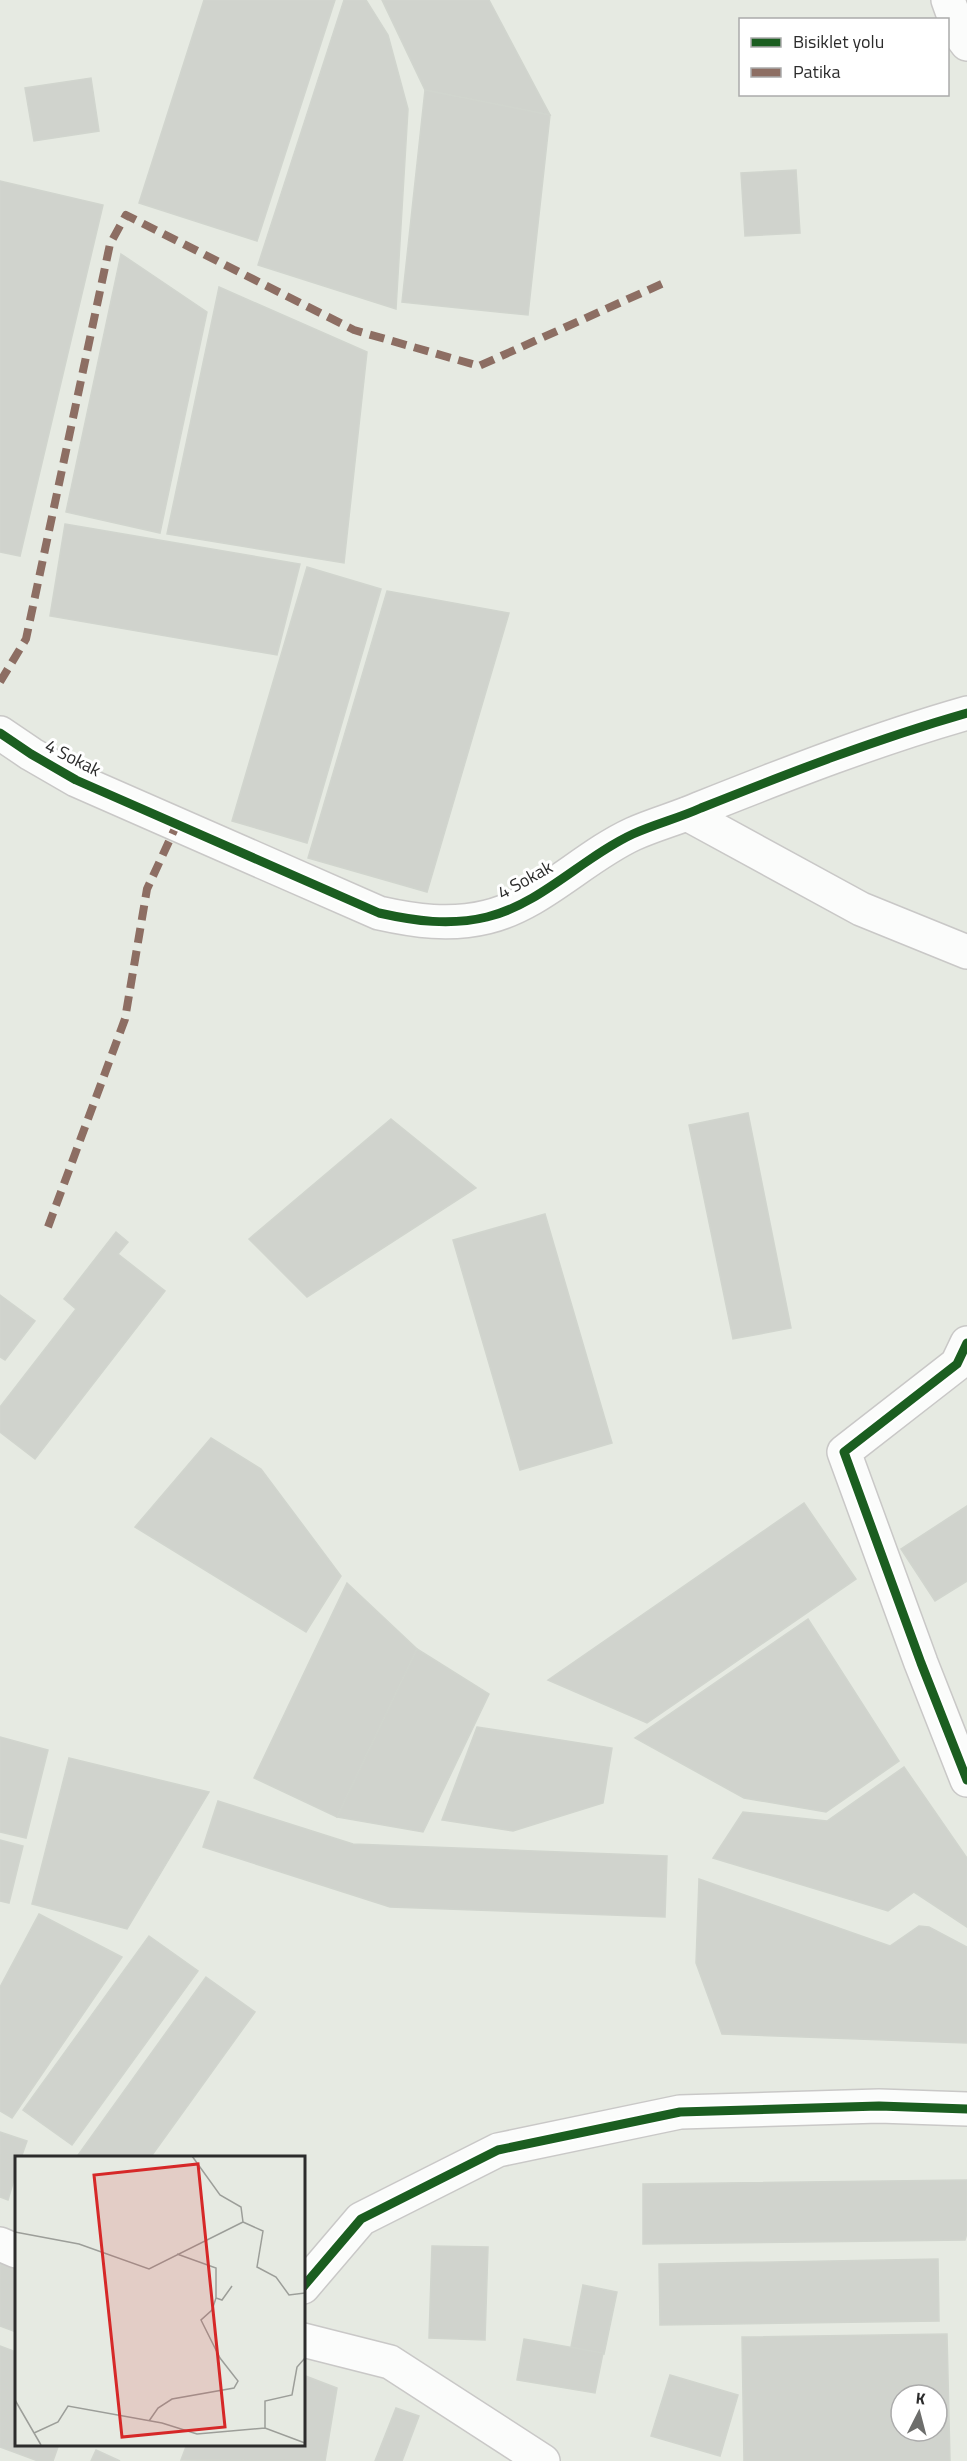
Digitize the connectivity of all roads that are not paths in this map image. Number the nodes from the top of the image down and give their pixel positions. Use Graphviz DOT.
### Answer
graph roads {
  1 [pos="948,0"];
  2 [pos="967,44"];
  3 [pos="967,713"];
  4 [pos="0,733"];
  5 [pos="687,814"];
  6 [pos="967,952"];
  7 [pos="967,1342"];
  8 [pos="967,1780"];
  9 [pos="967,2109"];
  10 [pos="0,2244"];
  11 [pos="15,2251"];
  12 [pos="304,2286"];
  13 [pos="304,2340"];
  14 [pos="543,2461"];
  1 -- 2 [label="street"];
  3 -- 5 [label="street, 4 Sokak"];
  4 -- 5 [label="street, 4 Sokak"];
  5 -- 6 [label="street"];
  7 -- 8 [label="street"];
  9 -- 12 [label="street"];
  10 -- 11 [label="street"];
  13 -- 14 [label="street"];
}
